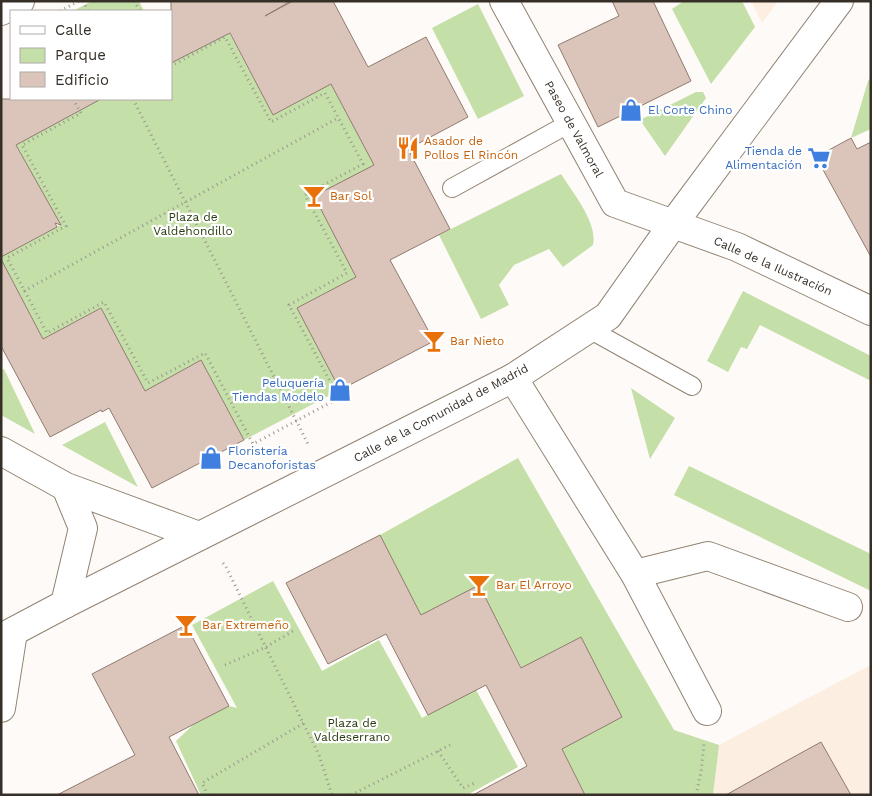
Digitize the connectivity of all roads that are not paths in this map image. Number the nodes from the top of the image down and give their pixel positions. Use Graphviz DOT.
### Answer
graph roads {
  1 [pos="20,1"];
  2 [pos="504,1"];
  3 [pos="839,1"];
  4 [pos="1,11"];
  5 [pos="570,123"];
  6 [pos="452,188"];
  7 [pos="673,224"];
  8 [pos="871,311"];
  9 [pos="589,329"];
  10 [pos="513,378"];
  11 [pos="692,386"];
  12 [pos="1,451"];
  13 [pos="66,487"];
  14 [pos="199,536"];
  15 [pos="635,574"];
  16 [pos="65,604"];
  17 [pos="848,607"];
  18 [pos="7,635"];
  19 [pos="1,708"];
  20 [pos="707,711"];
  1 -- 4 [label="street"];
  2 -- 5 [label="street, Paseo de Valmoral"];
  3 -- 7 [label="street, Calle de la Comunidad de Madrid"];
  5 -- 6 [label="lane"];
  5 -- 7 [label="street, Paseo de Valmoral"];
  7 -- 8 [label="street, Calle de la Ilustración"];
  7 -- 9 [label="street, Calle de la Comunidad de Madrid"];
  9 -- 10 [label="street, Calle de la Comunidad de Madrid"];
  9 -- 11 [label="lane"];
  10 -- 14 [label="street, Calle de la Comunidad de Madrid"];
  10 -- 15 [label="street"];
  12 -- 13 [label="street"];
  13 -- 14 [label="street"];
  13 -- 16 [label="street"];
  14 -- 16 [label="street, Calle de la Comunidad de Madrid"];
  15 -- 17 [label="street"];
  15 -- 20 [label="street"];
  16 -- 18 [label="street, Calle de la Comunidad de Madrid"];
  18 -- 19 [label="street"];
}
